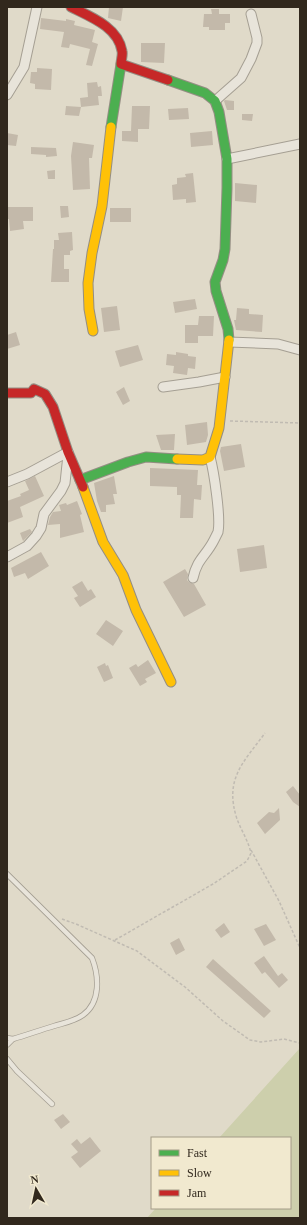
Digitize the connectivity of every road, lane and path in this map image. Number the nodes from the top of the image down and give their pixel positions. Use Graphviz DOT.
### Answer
graph roads {
  1 [pos="37,7"];
  2 [pos="71,7"];
  3 [pos="251,14"];
  4 [pos="121,64"];
  5 [pos="7,95"];
  6 [pos="215,101"];
  7 [pos="300,144"];
  8 [pos="227,159"];
  9 [pos="93,330"];
  10 [pos="229,342"];
  11 [pos="300,350"];
  12 [pos="225,377"];
  13 [pos="163,387"];
  14 [pos="7,393"];
  15 [pos="220,421"];
  16 [pos="300,423"];
  17 [pos="68,452"];
  18 [pos="210,458"];
  19 [pos="80,480"];
  20 [pos="7,482"];
  21 [pos="7,557"];
  22 [pos="193,578"];
  23 [pos="171,682"];
  24 [pos="265,734"];
  25 [pos="250,848"];
  26 [pos="7,874"];
  27 [pos="51,918"];
  28 [pos="115,940"];
  29 [pos="300,948"];
  30 [pos="7,1038"];
  31 [pos="13,1039"];
  32 [pos="300,1043"];
  33 [pos="7,1045"];
  34 [pos="7,1059"];
  35 [pos="52,1104"];
  1 -- 5 [label="street"];
  2 -- 4 [label="street"];
  3 -- 6 [label="street"];
  4 -- 6 [label="street"];
  4 -- 9 [label="street"];
  6 -- 8 [label="street"];
  7 -- 8 [label="street"];
  8 -- 10 [label="street"];
  10 -- 11 [label="street"];
  10 -- 12 [label="street"];
  12 -- 13 [label="street"];
  12 -- 15 [label="street"];
  14 -- 17 [label="street"];
  15 -- 16 [label="path"];
  15 -- 18 [label="street"];
  17 -- 19 [label="street"];
  17 -- 20 [label="street"];
  17 -- 21 [label="street"];
  18 -- 19 [label="street"];
  18 -- 22 [label="street"];
  19 -- 23 [label="street"];
  24 -- 25 [label="path"];
  25 -- 28 [label="path"];
  25 -- 29 [label="path"];
  26 -- 27 [label="lane"];
  27 -- 28 [label="path"];
  27 -- 31 [label="lane"];
  28 -- 32 [label="path"];
  30 -- 31 [label="lane"];
  31 -- 33 [label="lane"];
  34 -- 35 [label="lane"];
}
